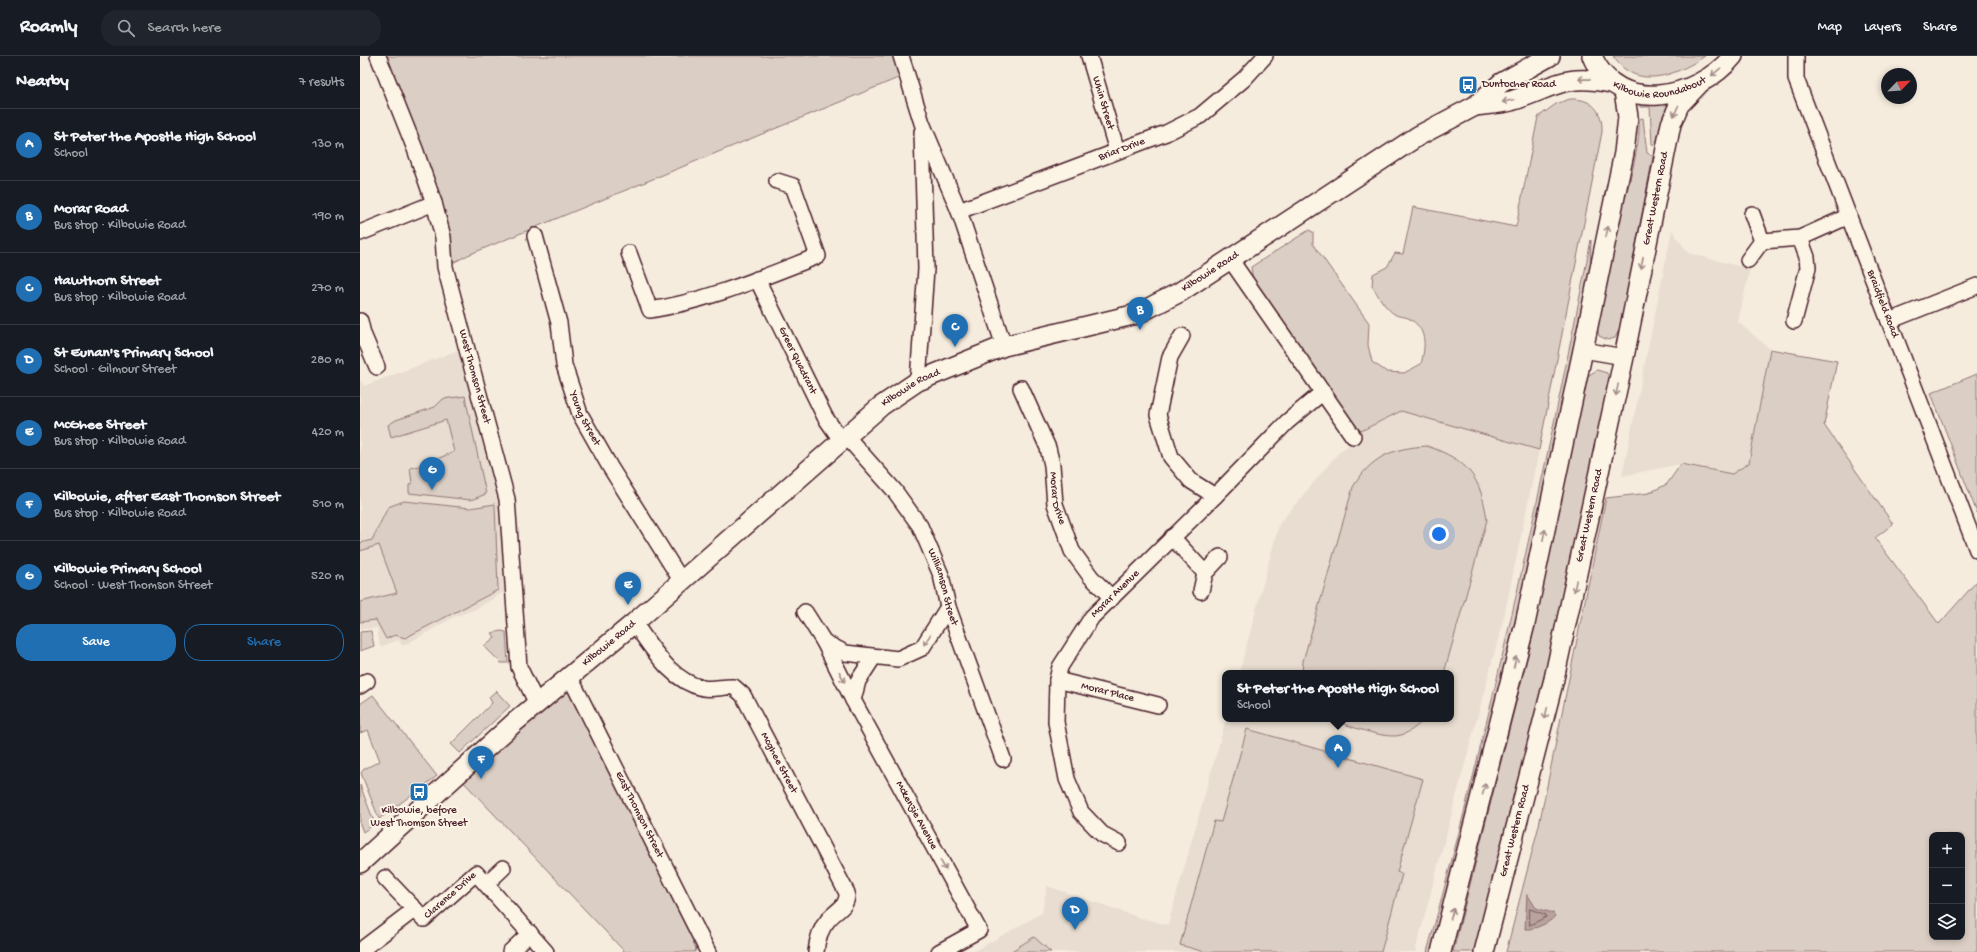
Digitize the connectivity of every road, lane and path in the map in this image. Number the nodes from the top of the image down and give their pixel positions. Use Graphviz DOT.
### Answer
graph roads {
  1 [pos="378,56"];
  2 [pos="1089,56"];
  3 [pos="1265,56"];
  4 [pos="1550,56"];
  5 [pos="1592,56"];
  6 [pos="1733,56"];
  7 [pos="1796,56"];
  8 [pos="907,60"];
  9 [pos="1698,85"];
  10 [pos="1617,87"];
  11 [pos="1475,106"];
  12 [pos="922,124"];
  13 [pos="1117,151"];
  14 [pos="777,181"];
  15 [pos="434,203"];
  16 [pos="958,211"];
  17 [pos="1752,214"];
  18 [pos="1849,216"];
  19 [pos="360,233"];
  20 [pos="535,236"];
  21 [pos="1800,238"];
  22 [pos="1762,241"];
  23 [pos="630,253"];
  24 [pos="1230,259"];
  25 [pos="1748,260"];
  26 [pos="757,279"];
  27 [pos="1977,286"];
  28 [pos="360,321"];
  29 [pos="1794,321"];
  30 [pos="1889,321"];
  31 [pos="1182,336"];
  32 [pos="1004,346"];
  33 [pos="1583,350"];
  34 [pos="1624,357"];
  35 [pos="377,368"];
  36 [pos="918,381"];
  37 [pos="1021,388"];
  38 [pos="1323,392"];
  39 [pos="1353,436"];
  40 [pos="843,438"];
  41 [pos="1215,496"];
  42 [pos="1172,538"];
  43 [pos="1977,550"];
  44 [pos="1220,557"];
  45 [pos="1205,573"];
  46 [pos="681,580"];
  47 [pos="1201,591"];
  48 [pos="1112,598"];
  49 [pos="948,607"];
  50 [pos="805,612"];
  51 [pos="634,623"];
  52 [pos="824,642"];
  53 [pos="873,658"];
  54 [pos="570,677"];
  55 [pos="1057,680"];
  56 [pos="853,700"];
  57 [pos="537,704"];
  58 [pos="1158,705"];
  59 [pos="1003,759"];
  60 [pos="1119,843"];
  61 [pos="360,863"];
  62 [pos="503,868"];
  63 [pos="386,878"];
  64 [pos="486,884"];
  65 [pos="415,908"];
  66 [pos="530,933"];
  67 [pos="699,937"];
  68 [pos="364,952"];
  69 [pos="510,952"];
  70 [pos="546,952"];
  71 [pos="695,952"];
  72 [pos="708,952"];
  73 [pos="816,952"];
  74 [pos="939,952"];
  75 [pos="1441,952"];
  76 [pos="1484,952"];
  1 -- 15 [label="street, West Thomson Street"];
  2 -- 13 [label="street, Whin Street"];
  3 -- 13 [label="street, Briar Drive"];
  4 -- 11 [label="main road, Kilbowie Road"];
  5 -- 10 [label="main road, Kilbowie Roundabout"];
  6 -- 9 [label="main road, Kilbowie Roundabout, one-way"];
  7 -- 18 [label="street, Braidfield Road"];
  8 -- 12 [label="street"];
  9 -- 10 [label="main road, Kilbowie Roundabout"];
  9 -- 34 [label="main road, Great Western Road, one-way"];
  10 -- 11 [label="main road, one-way"];
  33 -- 10 [label="main road, one-way"];
  11 -- 24 [label="main road, Kilbowie Road"];
  12 -- 16 [label="street"];
  12 -- 36 [label="street"];
  13 -- 16 [label="street, Briar Drive"];
  14 -- 26 [label="street"];
  15 -- 19 [label="street"];
  15 -- 57 [label="street, West Thomson Street"];
  16 -- 32 [label="street"];
  17 -- 22 [label="street"];
  18 -- 21 [label="street"];
  18 -- 30 [label="street, Braidfield Road"];
  20 -- 46 [label="street, Young Street"];
  21 -- 22 [label="street"];
  21 -- 29 [label="street"];
  22 -- 25 [label="street"];
  23 -- 26 [label="street"];
  24 -- 32 [label="main road, Kilbowie Road"];
  24 -- 38 [label="street"];
  26 -- 40 [label="street, Greer Quadrant"];
  27 -- 30 [label="street"];
  28 -- 35 [label="street"];
  30 -- 43 [label="street, Braidfield Road"];
  31 -- 41 [label="street"];
  32 -- 36 [label="main road, Kilbowie Road"];
  33 -- 34 [label="street"];
  75 -- 33 [label="main road, one-way"];
  34 -- 76 [label="main road, Great Western Road, one-way"];
  36 -- 40 [label="main road, Kilbowie Road"];
  37 -- 48 [label="street, Morar Drive"];
  38 -- 39 [label="street"];
  38 -- 41 [label="street, Morar Avenue"];
  40 -- 46 [label="main road, Kilbowie Road"];
  40 -- 49 [label="street, Williamson Street"];
  41 -- 42 [label="street, Morar Avenue"];
  42 -- 45 [label="street"];
  42 -- 48 [label="street, Morar Avenue"];
  44 -- 45 [label="street"];
  45 -- 47 [label="street"];
  46 -- 51 [label="main road, Kilbowie Road"];
  48 -- 55 [label="street, Morar Avenue"];
  49 -- 53 [label="street, one-way"];
  49 -- 59 [label="street, Williamson Street"];
  50 -- 52 [label="street, Mckenzie Avenue"];
  51 -- 54 [label="main road, Kilbowie Road"];
  51 -- 73 [label="street, Mcghee Street"];
  52 -- 53 [label="street"];
  52 -- 56 [label="street, Mckenzie Avenue, one-way"];
  53 -- 56 [label="street"];
  54 -- 57 [label="main road, Kilbowie Road"];
  54 -- 67 [label="street, East Thomson Street"];
  55 -- 58 [label="street, Morar Place"];
  55 -- 60 [label="street, Morar Avenue"];
  56 -- 74 [label="street, Mckenzie Avenue, one-way"];
  57 -- 61 [label="main road, Kilbowie Road"];
  62 -- 64 [label="street"];
  63 -- 65 [label="street, Clarence Drive"];
  64 -- 65 [label="street, Clarence Drive"];
  64 -- 66 [label="street, Clarence Drive"];
  65 -- 68 [label="street"];
  66 -- 69 [label="street"];
  66 -- 70 [label="street, Clarence Drive"];
  67 -- 71 [label="street"];
  67 -- 72 [label="street, East Thomson Street"];
}
